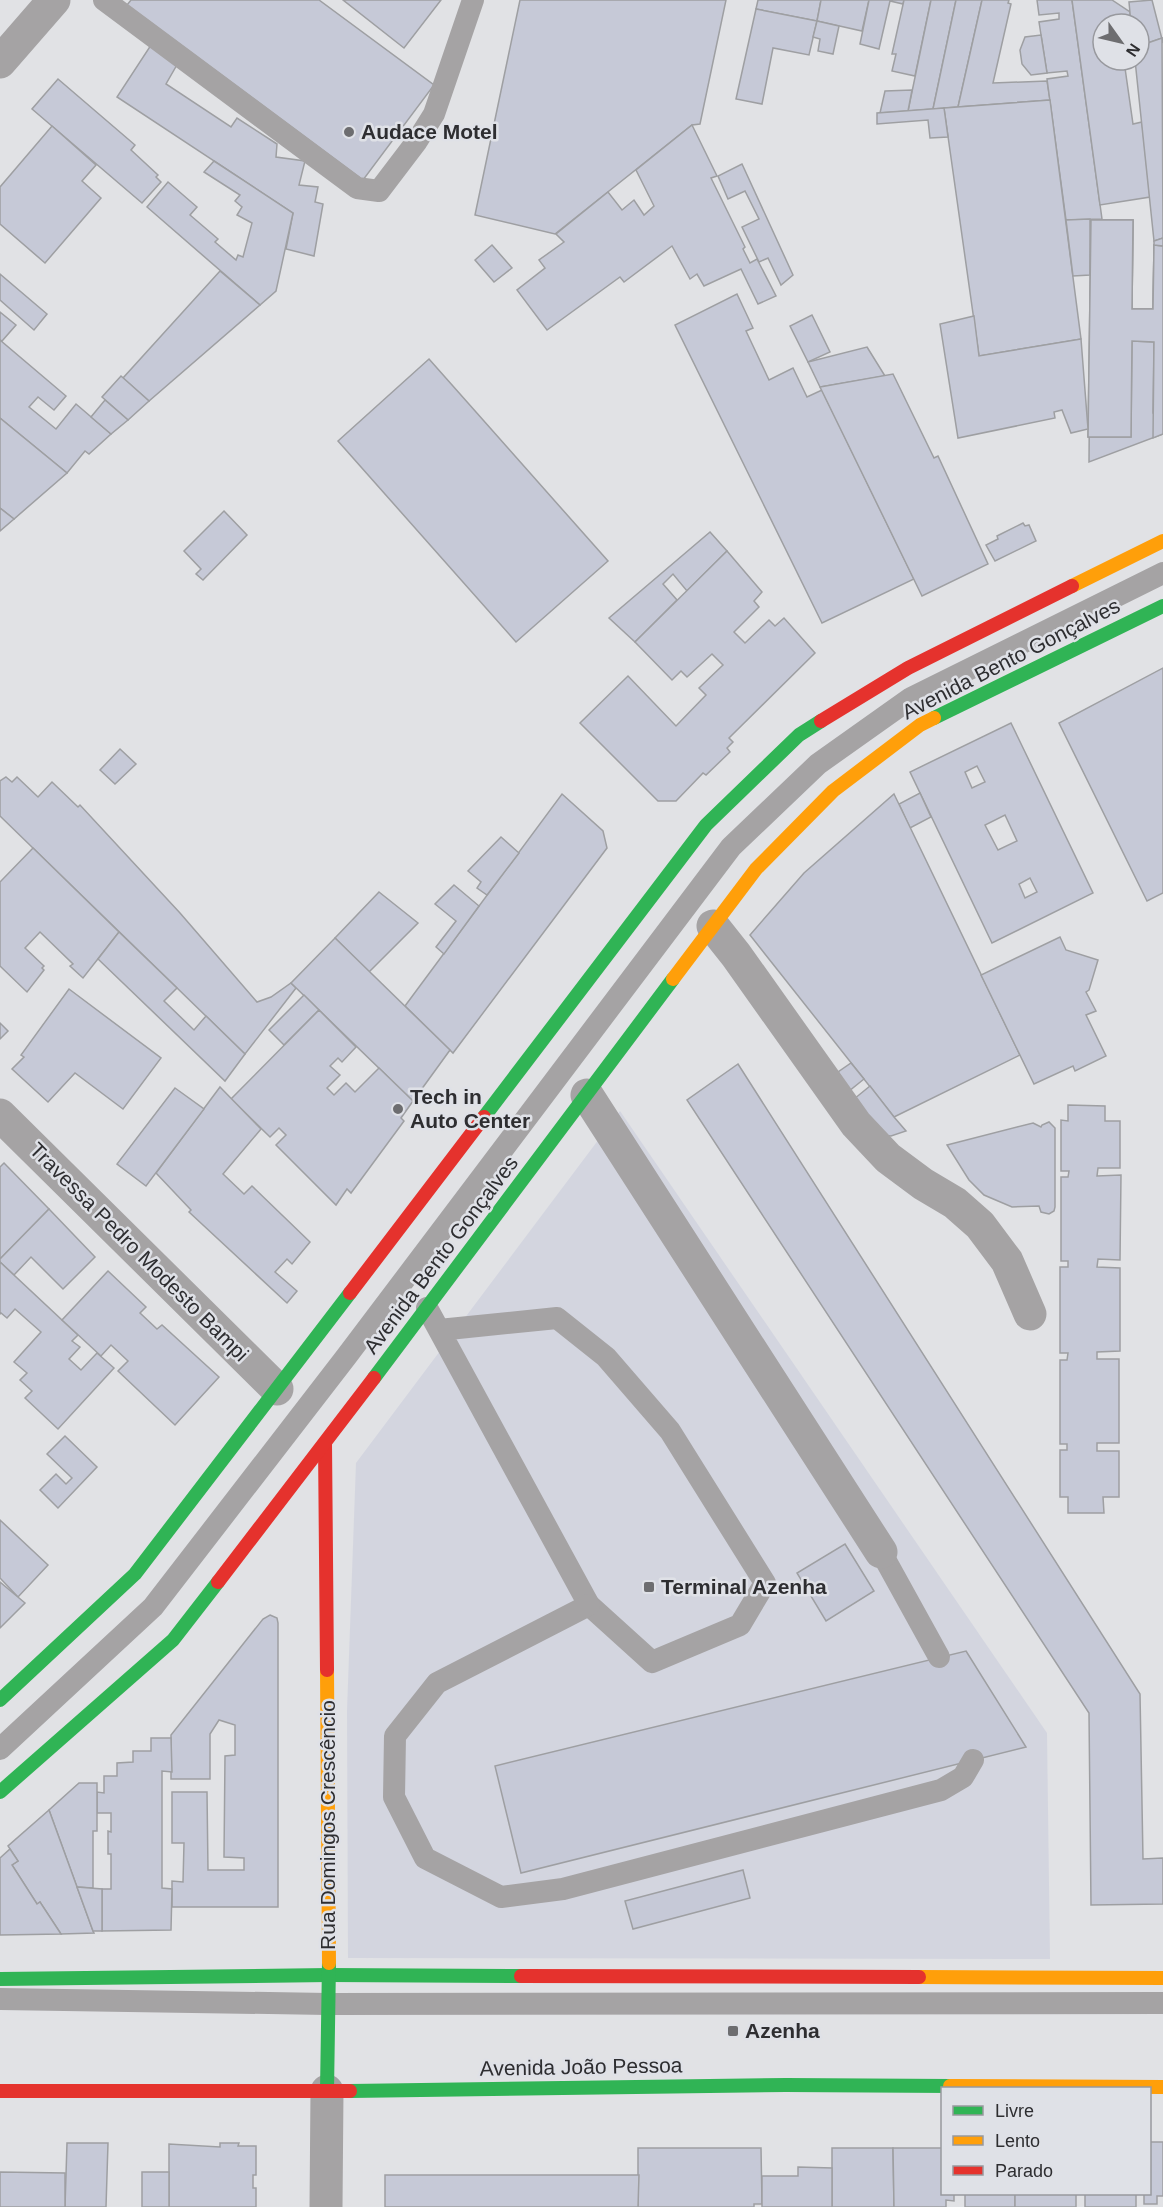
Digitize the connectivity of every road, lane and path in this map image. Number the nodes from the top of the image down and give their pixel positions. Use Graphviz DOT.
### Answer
graph roads {
  1 [pos="54,0"];
  2 [pos="104,0"];
  3 [pos="473,0"];
  4 [pos="0,62"];
  5 [pos="1163,541"];
  6 [pos="1163,573"];
  7 [pos="1163,606"];
  8 [pos="713,926"];
  9 [pos="587,1095"];
  10 [pos="0,1115"];
  11 [pos="427,1308"];
  12 [pos="1030,1314"];
  13 [pos="439,1330"];
  14 [pos="277,1389"];
  15 [pos="326,1443"];
  16 [pos="881,1552"];
  17 [pos="589,1605"];
  18 [pos="939,1657"];
  19 [pos="0,1700"];
  20 [pos="0,1749"];
  21 [pos="973,1760"];
  22 [pos="0,1792"];
  23 [pos="329,1976"];
  24 [pos="1163,1978"];
  25 [pos="0,1979"];
  26 [pos="0,1999"];
  27 [pos="1163,2003"];
  28 [pos="328,2004"];
  29 [pos="1163,2087"];
  30 [pos="0,2091"];
  31 [pos="327,2091"];
  32 [pos="327,2207"];
  1 -- 4 [label="street"];
  2 -- 3 [label="lane"];
  5 -- 14 [label="main road, Avenida Bento Gonçalves"];
  6 -- 20 [label="lane"];
  7 -- 8 [label="main road, Avenida Bento Gonçalves"];
  8 -- 9 [label="main road, Avenida Bento Gonçalves"];
  8 -- 12 [label="street"];
  9 -- 11 [label="main road, Avenida Bento Gonçalves"];
  9 -- 16 [label="street"];
  10 -- 14 [label="street, Travessa Pedro Modesto Bampi"];
  11 -- 13 [label="lane"];
  11 -- 15 [label="main road, Avenida Bento Gonçalves"];
  13 -- 17 [label="lane"];
  13 -- 17 [label="lane"];
  14 -- 19 [label="main road, Avenida Bento Gonçalves"];
  15 -- 22 [label="main road, Avenida Bento Gonçalves"];
  15 -- 23 [label="main road, Rua Domingos Crescêncio"];
  16 -- 18 [label="lane"];
  17 -- 21 [label="lane"];
  23 -- 24 [label="main road"];
  23 -- 25 [label="main road"];
  23 -- 28 [label="main road, Rua Domingos Crescêncio"];
  26 -- 28 [label="lane"];
  27 -- 28 [label="lane"];
  28 -- 31 [label="main road, Rua Domingos Crescêncio"];
  29 -- 31 [label="main road, Avenida João Pessoa"];
  30 -- 31 [label="main road, Avenida João Pessoa"];
  31 -- 32 [label="street, Rua Domingos Crescêncio"];
}
